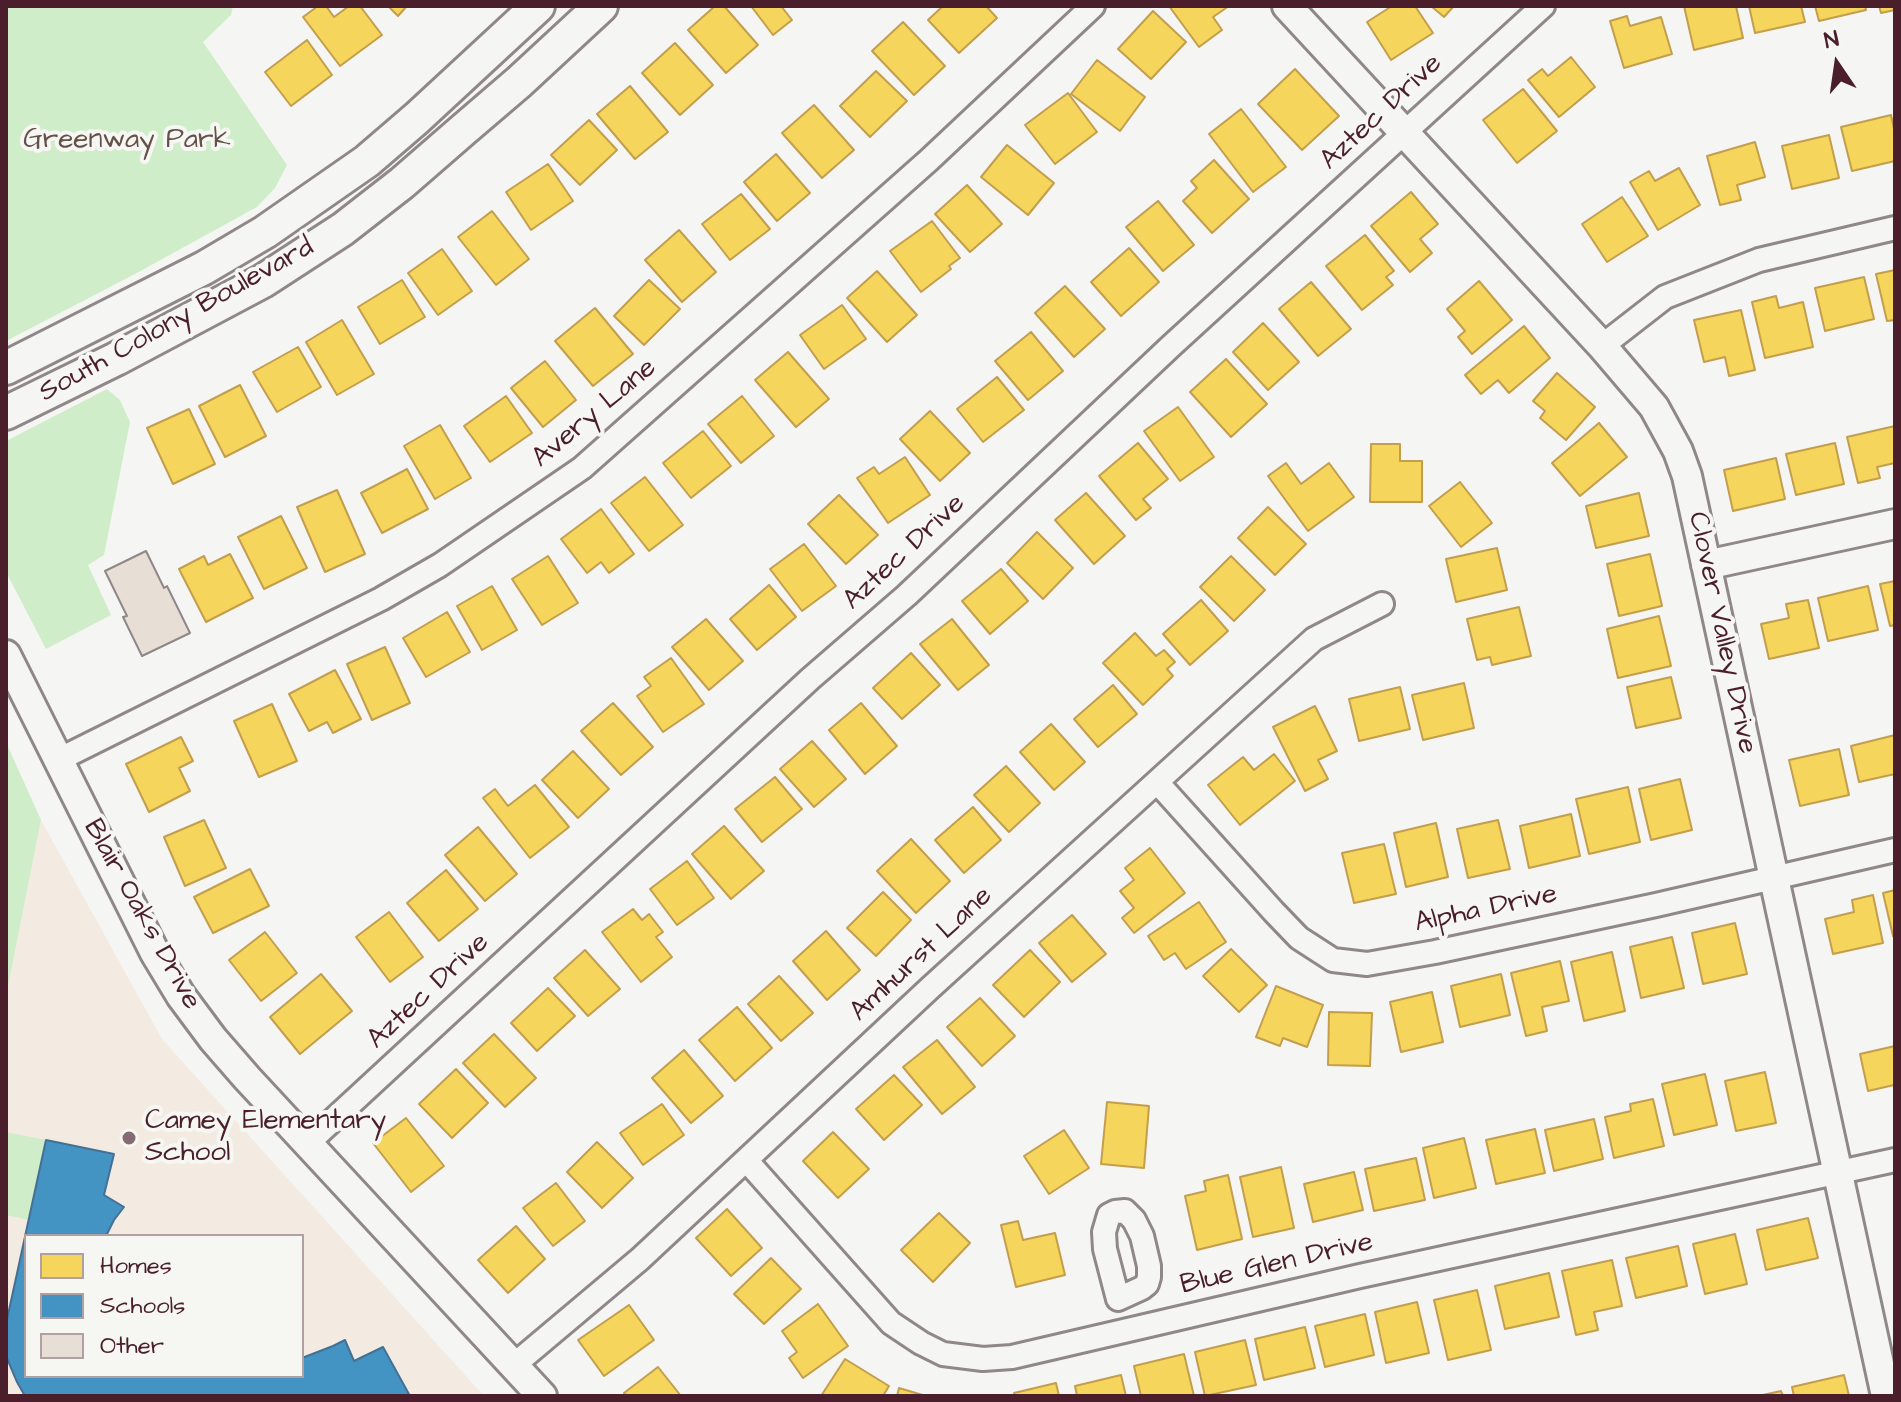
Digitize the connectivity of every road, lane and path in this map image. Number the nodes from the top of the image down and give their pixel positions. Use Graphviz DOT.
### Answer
graph roads {
  1 [pos="538,6"];
  2 [pos="601,6"];
  3 [pos="1093,6"];
  4 [pos="1287,6"];
  5 [pos="1543,6"];
  6 [pos="1405,133"];
  7 [pos="1895,228"];
  8 [pos="1602,346"];
  9 [pos="6,368"];
  10 [pos="6,413"];
  11 [pos="1895,524"];
  12 [pos="1706,565"];
  13 [pos="1382,604"];
  14 [pos="6,655"];
  15 [pos="58,760"];
  16 [pos="1157,782"];
  17 [pos="1895,850"];
  18 [pos="1774,878"];
  19 [pos="308,1143"];
  20 [pos="1895,1160"];
  21 [pos="747,1161"];
  22 [pos="1838,1174"];
  23 [pos="1118,1299"];
  24 [pos="1126,1330"];
  25 [pos="514,1365"];
  26 [pos="542,1396"];
  27 [pos="1886,1396"];
  1 -- 9 [label="main road, South Colony Boulevard"];
  2 -- 10 [label="main road, South Colony Boulevard"];
  3 -- 15 [label="street, Avery Lane"];
  4 -- 6 [label="street, Clover Valley Drive"];
  5 -- 6 [label="street, Aztec Drive"];
  6 -- 8 [label="street, Clover Valley Drive"];
  6 -- 19 [label="street, Aztec Drive"];
  7 -- 8 [label="street"];
  8 -- 12 [label="street, Clover Valley Drive"];
  11 -- 12 [label="street"];
  12 -- 18 [label="street, Clover Valley Drive"];
  13 -- 16 [label="street, Amhurst Lane"];
  14 -- 15 [label="street, Blair Oaks Drive"];
  15 -- 19 [label="street, Blair Oaks Drive"];
  16 -- 18 [label="street, Alpha Drive"];
  16 -- 21 [label="street, Amhurst Lane"];
  17 -- 18 [label="street, Alpha Drive"];
  18 -- 22 [label="street, Clover Valley Drive"];
  19 -- 25 [label="street, Blair Oaks Drive"];
  20 -- 22 [label="street, Blue Glen Drive"];
  21 -- 24 [label="street, Blue Glen Drive"];
  21 -- 25 [label="street, Amhurst Lane"];
  22 -- 24 [label="street, Blue Glen Drive"];
  22 -- 27 [label="street, Clover Valley Drive"];
  23 -- 24 [label="street"];
  25 -- 26 [label="street, Blair Oaks Drive"];
}
